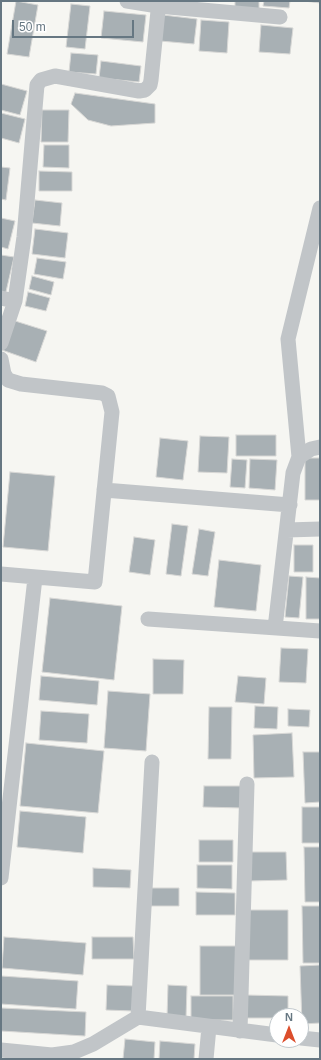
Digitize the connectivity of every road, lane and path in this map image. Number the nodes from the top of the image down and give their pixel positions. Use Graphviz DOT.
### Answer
graph roads {
  1 [pos="127,1"];
  2 [pos="159,3"];
  3 [pos="280,17"];
  4 [pos="320,208"];
  5 [pos="8,300"];
  6 [pos="1,343"];
  7 [pos="1,359"];
  8 [pos="320,447"];
  9 [pos="300,457"];
  10 [pos="104,490"];
  11 [pos="290,505"];
  12 [pos="320,529"];
  13 [pos="287,530"];
  14 [pos="1,574"];
  15 [pos="35,578"];
  16 [pos="148,619"];
  17 [pos="275,628"];
  18 [pos="320,631"];
  19 [pos="152,762"];
  20 [pos="247,784"];
  21 [pos="6,787"];
  22 [pos="1,878"];
  23 [pos="138,1017"];
  24 [pos="209,1027"];
  25 [pos="240,1031"];
  26 [pos="269,1034"];
  27 [pos="309,1039"];
  28 [pos="320,1040"];
  29 [pos="1,1050"];
  30 [pos="206,1059"];
  1 -- 2 [label="street"];
  2 -- 3 [label="street"];
  2 -- 5 [label="street"];
  4 -- 9 [label="street"];
  5 -- 6 [label="street"];
  7 -- 10 [label="street"];
  8 -- 9 [label="street"];
  9 -- 11 [label="street"];
  10 -- 11 [label="street"];
  10 -- 15 [label="street"];
  11 -- 13 [label="street"];
  12 -- 13 [label="street"];
  13 -- 17 [label="street"];
  14 -- 15 [label="street"];
  15 -- 21 [label="street"];
  16 -- 17 [label="street"];
  17 -- 18 [label="street"];
  19 -- 23 [label="street"];
  20 -- 25 [label="street"];
  21 -- 22 [label="street"];
  23 -- 24 [label="street"];
  23 -- 29 [label="street"];
  24 -- 25 [label="street"];
  24 -- 30 [label="street"];
  25 -- 26 [label="street"];
  27 -- 28 [label="street"];
}
